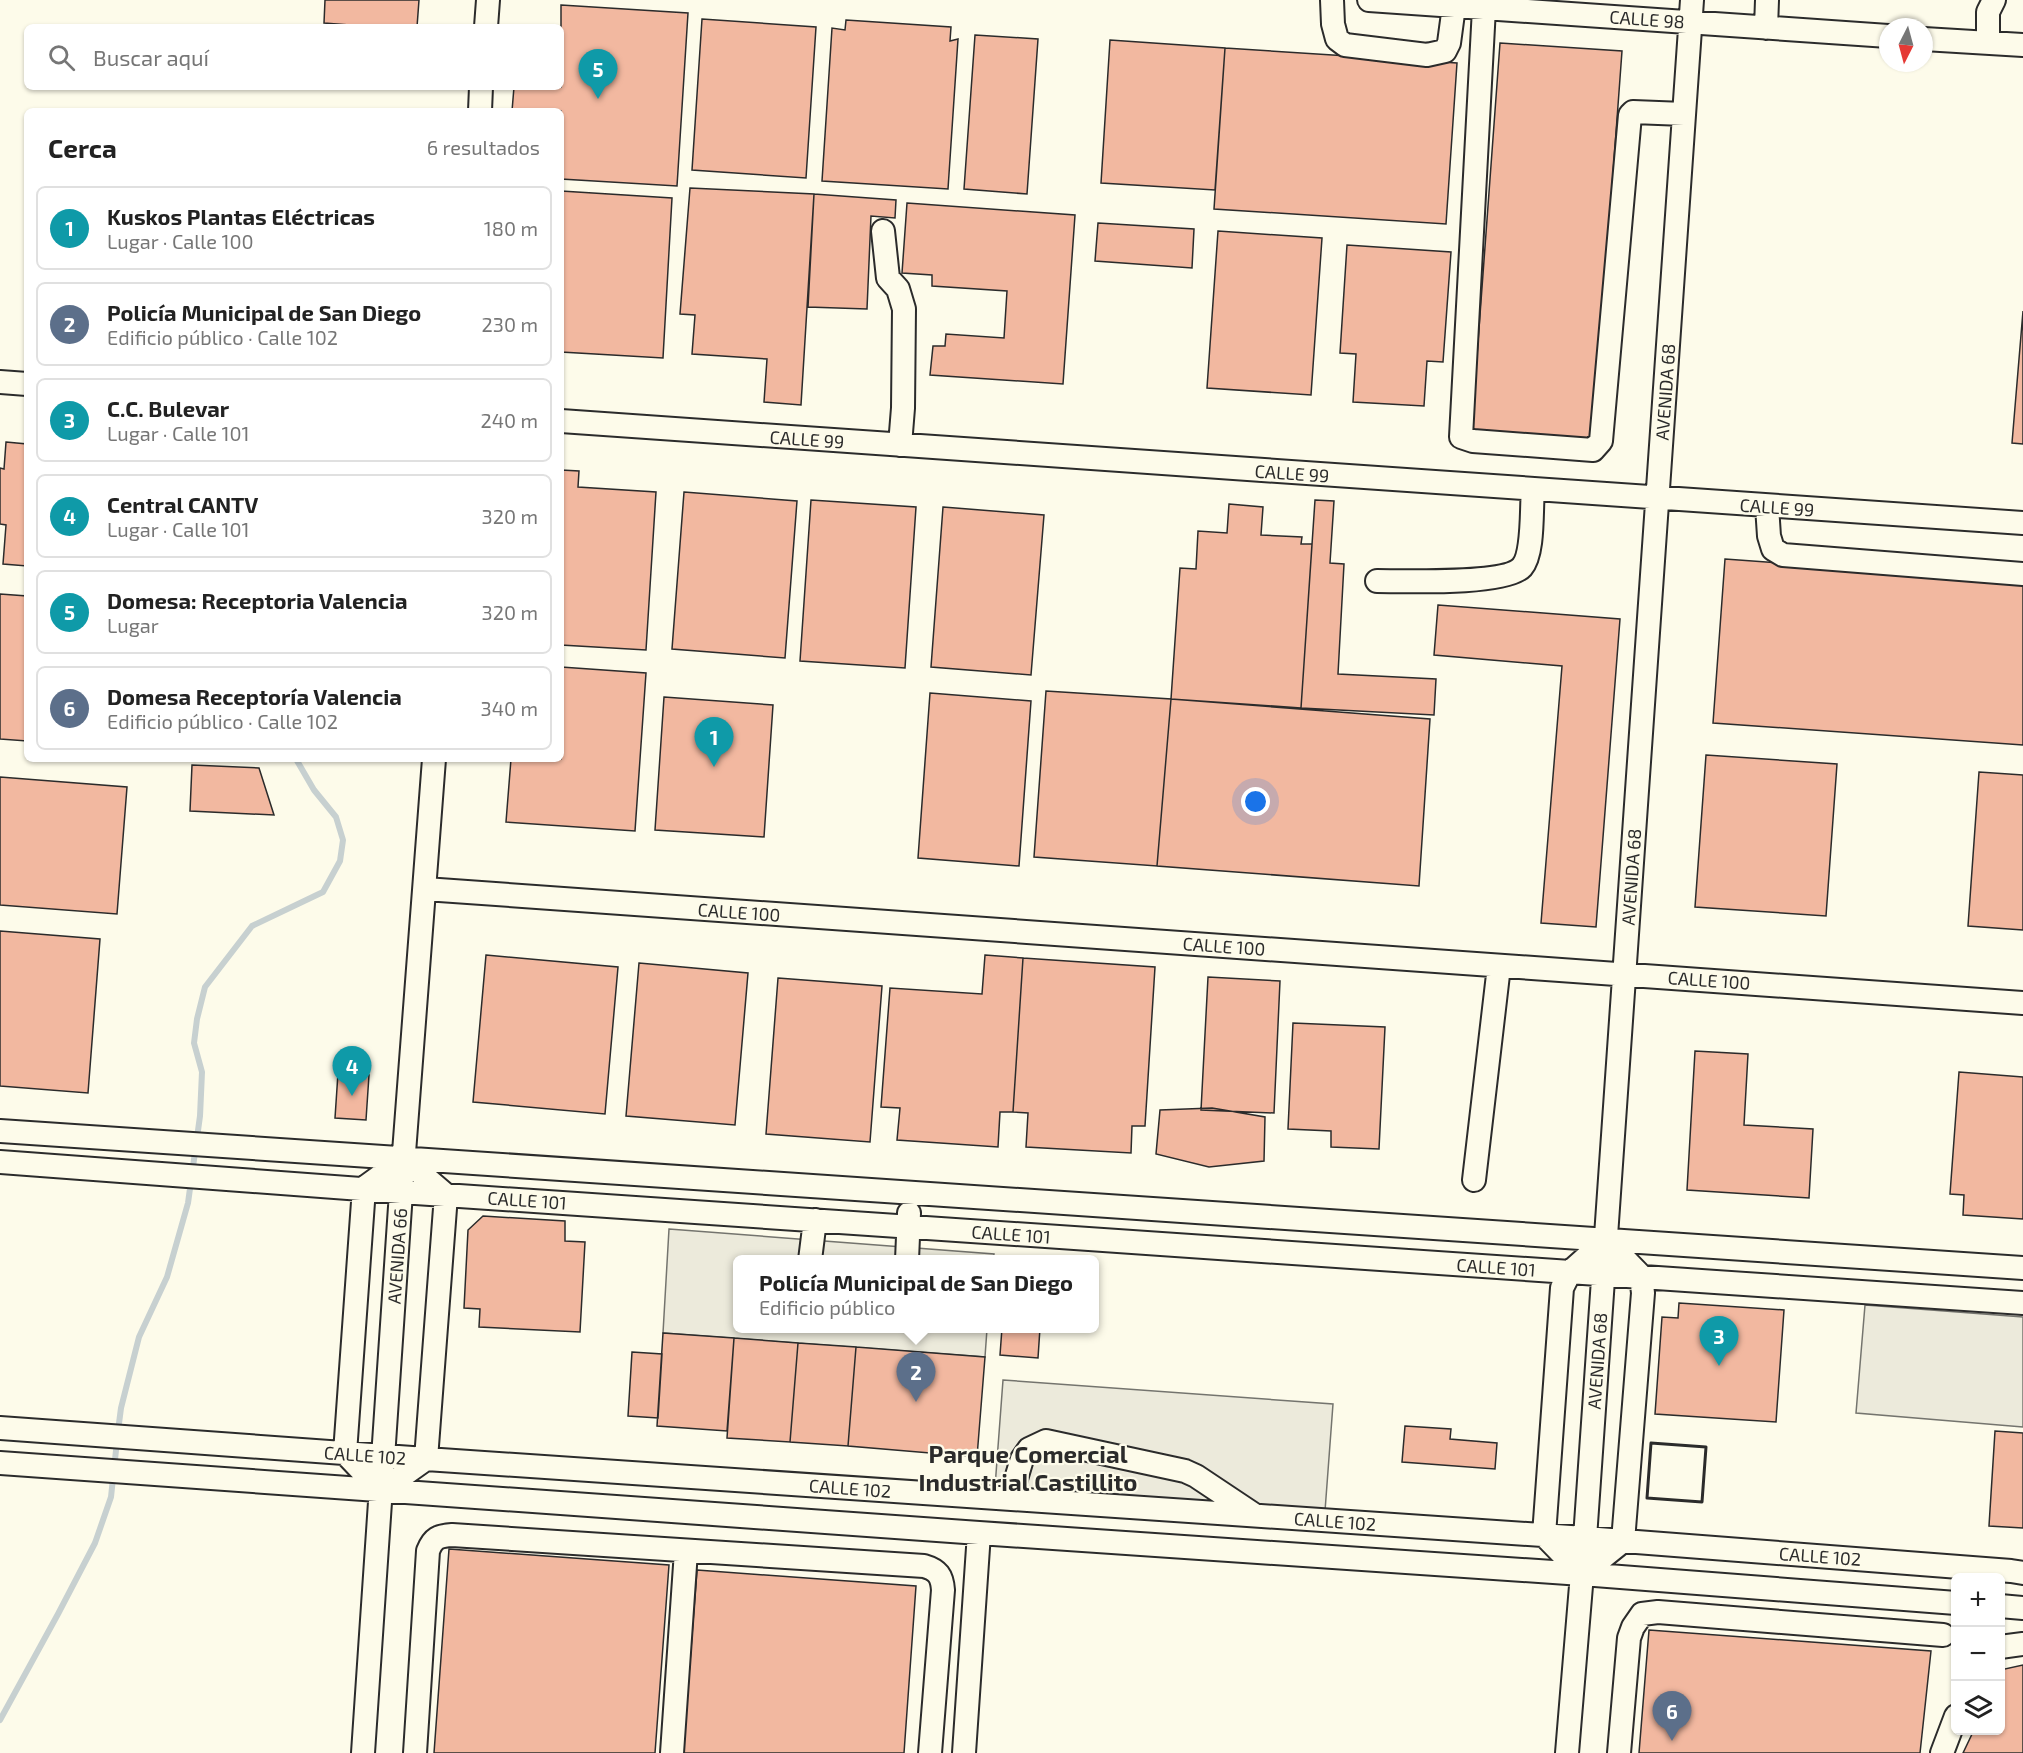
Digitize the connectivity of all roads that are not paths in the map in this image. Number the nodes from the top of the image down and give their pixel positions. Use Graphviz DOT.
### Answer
graph roads {
  1 [pos="488,0"];
  2 [pos="1332,0"];
  3 [pos="1369,0"];
  4 [pos="1767,0"];
  5 [pos="1994,0"];
  6 [pos="1454,6"];
  7 [pos="1484,8"];
  8 [pos="1691,11"];
  9 [pos="486,24"];
  10 [pos="1766,28"];
  11 [pos="1879,35"];
  12 [pos="1933,40"];
  13 [pos="1988,43"];
  14 [pos="2023,45"];
  15 [pos="481,90"];
  16 [pos="480,108"];
  17 [pos="1684,114"];
  18 [pos="883,231"];
  19 [pos="0,382"];
  20 [pos="24,384"];
  21 [pos="564,421"];
  22 [pos="900,445"];
  23 [pos="1533,490"];
  24 [pos="1658,498"];
  25 [pos="1767,506"];
  26 [pos="2023,523"];
  27 [pos="2023,574"];
  28 [pos="1377,581"];
  29 [pos="434,762"];
  30 [pos="424,890"];
  31 [pos="1499,966"];
  32 [pos="1624,974"];
  33 [pos="2023,1003"];
  34 [pos="0,1131"];
  35 [pos="404,1159"];
  36 [pos="0,1162"];
  37 [pos="1474,1180"];
  38 [pos="364,1188"];
  39 [pos="401,1192"];
  40 [pos="910,1193"];
  41 [pos="446,1195"];
  42 [pos="815,1220"];
  43 [pos="908,1227"];
  44 [pos="1606,1240"];
  45 [pos="811,1255"];
  46 [pos="907,1255"];
  47 [pos="2023,1268"];
  48 [pos="1570,1272"];
  49 [pos="1604,1273"];
  50 [pos="1641,1276"];
  51 [pos="2023,1303"];
  52 [pos="0,1428"];
  53 [pos="345,1453"];
  54 [pos="384,1456"];
  55 [pos="426,1459"];
  56 [pos="0,1463"];
  57 [pos="381,1491"];
  58 [pos="1010,1499"];
  59 [pos="1255,1515"];
  60 [pos="979,1533"];
  61 [pos="1544,1535"];
  62 [pos="1585,1538"];
  63 [pos="1623,1541"];
  64 [pos="686,1551"];
  65 [pos="2023,1573"];
  66 [pos="1582,1574"];
  67 [pos="1951,1603"];
  68 [pos="2005,1606"];
  69 [pos="2023,1608"];
  70 [pos="1943,1635"];
  71 [pos="2023,1644"];
  72 [pos="2005,1646"];
  73 [pos="1951,1729"];
  74 [pos="363,1753"];
  75 [pos="415,1753"];
  76 [pos="672,1753"];
  77 [pos="930,1753"];
  78 [pos="964,1753"];
  79 [pos="1567,1753"];
  80 [pos="1619,1753"];
  81 [pos="1942,1753"];
  1 -- 9 [label="street"];
  2 -- 6 [label="street"];
  3 -- 6 [label="street, CALLE 98"];
  4 -- 10 [label="street"];
  5 -- 13 [label="street"];
  6 -- 7 [label="street, CALLE 98"];
  7 -- 8 [label="street, CALLE 98"];
  7 -- 17 [label="street"];
  8 -- 10 [label="street, CALLE 98"];
  8 -- 17 [label="street, AVENIDA 68"];
  10 -- 11 [label="street, CALLE 98"];
  12 -- 13 [label="street"];
  13 -- 14 [label="street"];
  15 -- 16 [label="street"];
  17 -- 24 [label="street, AVENIDA 68"];
  18 -- 22 [label="street"];
  19 -- 20 [label="street"];
  21 -- 22 [label="street, CALLE 99"];
  22 -- 23 [label="street, CALLE 99"];
  23 -- 24 [label="street, CALLE 99"];
  23 -- 28 [label="street"];
  24 -- 25 [label="street, CALLE 99"];
  24 -- 32 [label="street, AVENIDA 68"];
  25 -- 26 [label="street, CALLE 99"];
  25 -- 27 [label="street"];
  29 -- 30 [label="street, AVENIDA 66"];
  30 -- 31 [label="street, CALLE 100"];
  30 -- 35 [label="street, AVENIDA 66"];
  31 -- 32 [label="street, CALLE 100"];
  31 -- 37 [label="street"];
  32 -- 33 [label="street, CALLE 100"];
  32 -- 44 [label="street, AVENIDA 68"];
  34 -- 35 [label="street, CALLE 101"];
  35 -- 38 [label="street"];
  35 -- 39 [label="street, AVENIDA 66"];
  35 -- 40 [label="street, CALLE 101"];
  35 -- 41 [label="street"];
  36 -- 38 [label="street, CALLE 101"];
  38 -- 39 [label="street, CALLE 101"];
  38 -- 53 [label="street"];
  39 -- 41 [label="street, CALLE 101"];
  39 -- 54 [label="street, AVENIDA 66"];
  40 -- 43 [label="street"];
  40 -- 44 [label="street, CALLE 101"];
  41 -- 42 [label="street, CALLE 101"];
  41 -- 55 [label="street"];
  42 -- 43 [label="street, CALLE 101"];
  42 -- 45 [label="street"];
  43 -- 46 [label="street"];
  43 -- 48 [label="street, CALLE 101"];
  44 -- 47 [label="street, CALLE 101"];
  44 -- 48 [label="street"];
  44 -- 49 [label="street, AVENIDA 68"];
  44 -- 50 [label="street"];
  48 -- 49 [label="street, CALLE 101"];
  48 -- 61 [label="street"];
  49 -- 50 [label="street, CALLE 101"];
  49 -- 62 [label="street, AVENIDA 68"];
  50 -- 51 [label="street, CALLE 101"];
  50 -- 63 [label="street"];
  52 -- 53 [label="street, CALLE 102"];
  53 -- 54 [label="street, CALLE 102"];
  53 -- 57 [label="street"];
  54 -- 55 [label="street, CALLE 102"];
  54 -- 57 [label="street, AVENIDA 66"];
  55 -- 57 [label="street"];
  55 -- 58 [label="street, CALLE 102"];
  56 -- 57 [label="street, CALLE 102"];
  57 -- 60 [label="street, CALLE 102"];
  57 -- 74 [label="street, AVENIDA 66"];
  58 -- 59 [label="street, CALLE 102"];
  58 -- 59 [label="street"];
  59 -- 61 [label="street, CALLE 102"];
  60 -- 66 [label="street, CALLE 102"];
  60 -- 78 [label="street"];
  61 -- 62 [label="street, CALLE 102"];
  61 -- 66 [label="street"];
  62 -- 63 [label="street, CALLE 102"];
  62 -- 66 [label="street, AVENIDA 68"];
  63 -- 65 [label="street, CALLE 102"];
  63 -- 66 [label="street"];
  64 -- 75 [label="street"];
  64 -- 76 [label="street"];
  64 -- 77 [label="street"];
  66 -- 67 [label="street, CALLE 102"];
  66 -- 79 [label="street, AVENIDA 68"];
  68 -- 69 [label="street"];
  70 -- 80 [label="street"];
  71 -- 72 [label="street"];
  73 -- 81 [label="street"];
}
